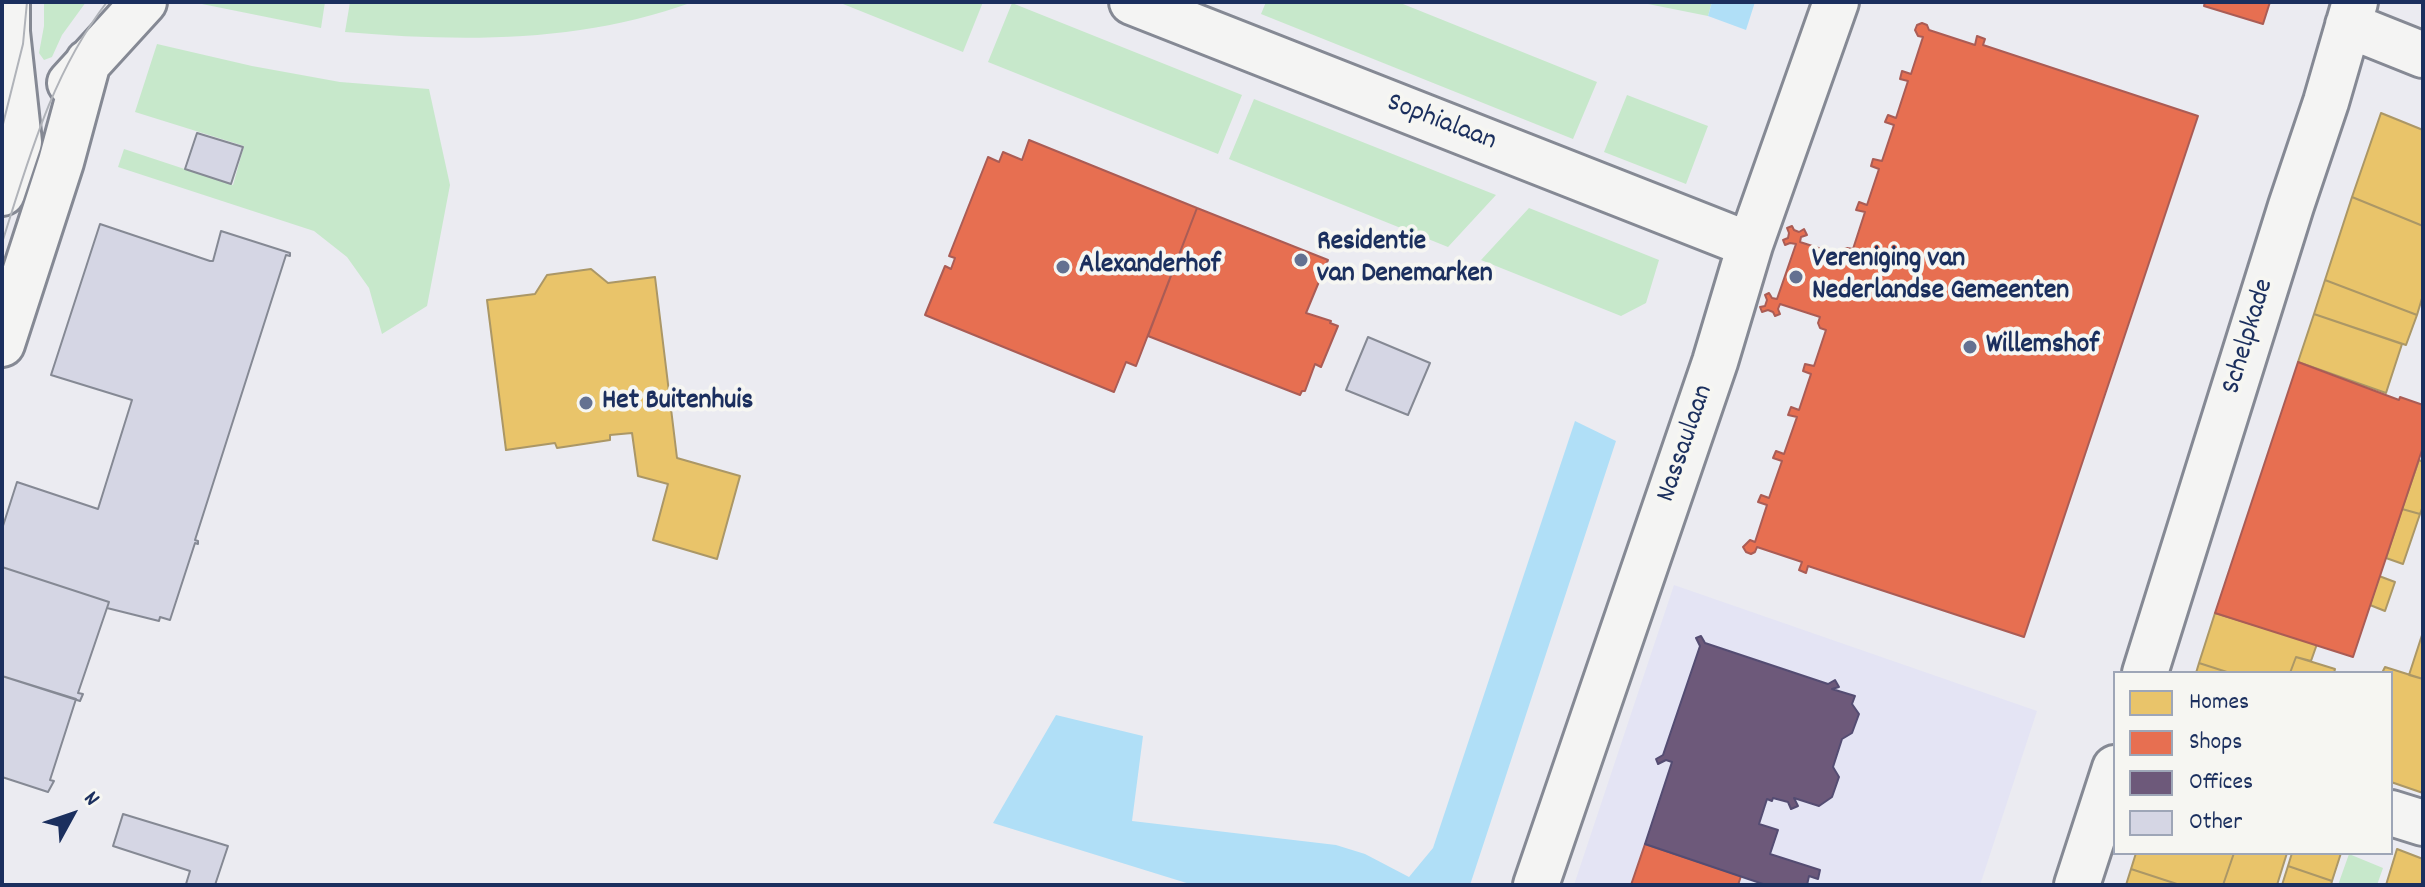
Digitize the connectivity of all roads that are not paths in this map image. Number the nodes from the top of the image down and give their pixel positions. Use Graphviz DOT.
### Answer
graph roads {
  1 [pos="144,2"];
  2 [pos="1132,2"];
  3 [pos="1836,2"];
  4 [pos="2352,14"];
  5 [pos="5,26"];
  6 [pos="2423,55"];
  7 [pos="88,62"];
  8 [pos="19,142"];
  9 [pos="2,193"];
  10 [pos="1750,245"];
  11 [pos="2,344"];
  12 [pos="2146,671"];
  13 [pos="2113,774"];
  14 [pos="2393,814"];
  15 [pos="2423,823"];
  16 [pos="1536,885"];
  17 [pos="2077,885"];
  1 -- 7 [label="street"];
  2 -- 10 [label="street, Sophialaan"];
  3 -- 10 [label="street, Nassaulaan"];
  4 -- 6 [label="street"];
  4 -- 12 [label="street, Schelpkade"];
  5 -- 8 [label="street"];
  7 -- 8 [label="street"];
  7 -- 11 [label="street"];
  8 -- 9 [label="street"];
  10 -- 16 [label="street, Nassaulaan"];
  13 -- 17 [label="street"];
  14 -- 15 [label="street"];
}
